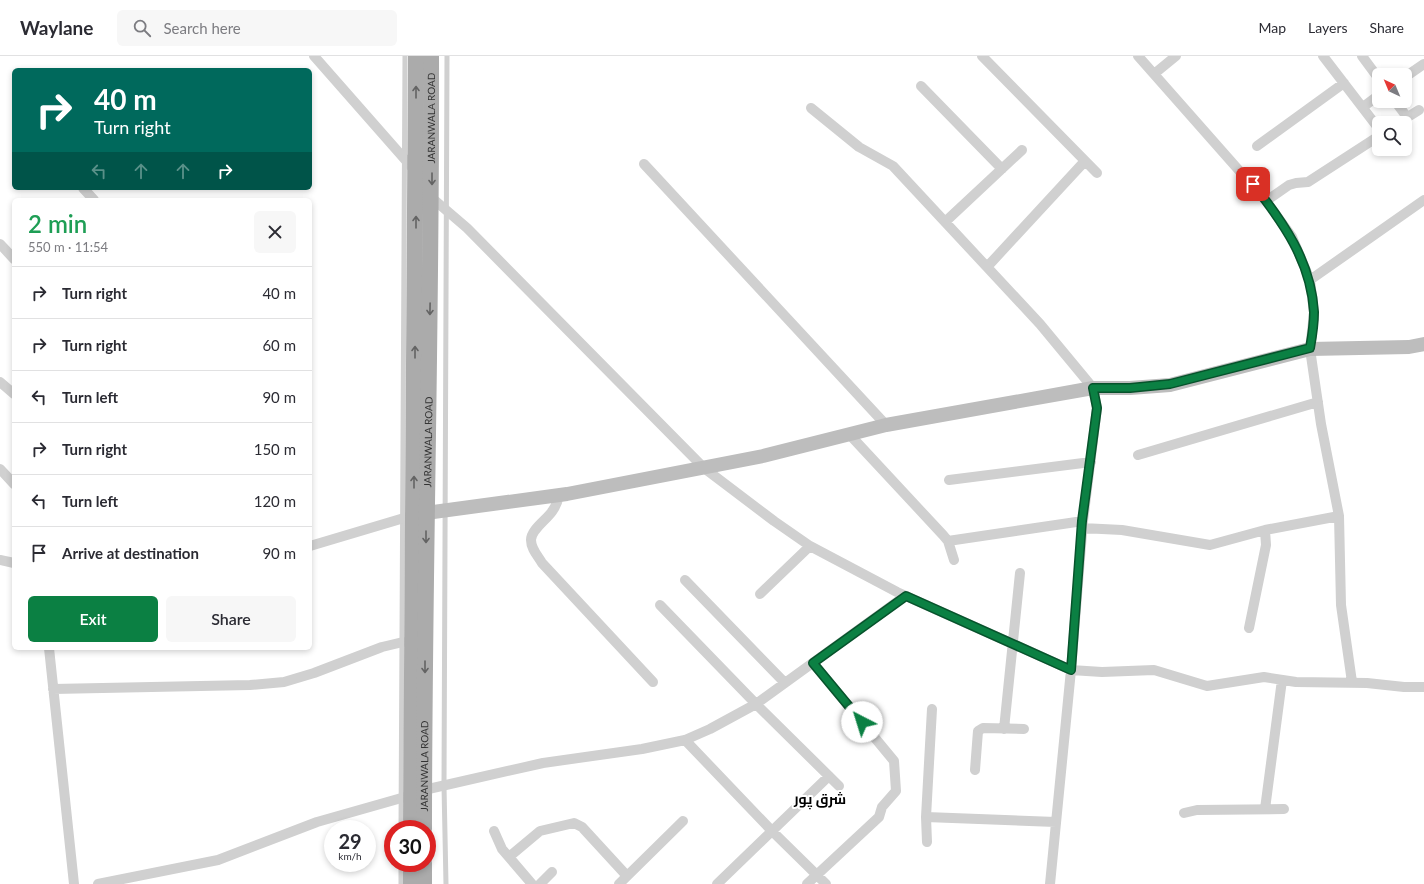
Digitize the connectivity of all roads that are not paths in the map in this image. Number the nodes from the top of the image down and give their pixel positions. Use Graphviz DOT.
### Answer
graph roads {
  1 [pos="314,56"];
  2 [pos="405,56"];
  3 [pos="416,56"];
  4 [pos="431,56"];
  5 [pos="447,56"];
  6 [pos="982,56"];
  7 [pos="1138,56"];
  8 [pos="1176,56"];
  9 [pos="1323,56"];
  10 [pos="1362,56"];
  11 [pos="1424,64"];
  12 [pos="1372,70"];
  13 [pos="1412,72"];
  14 [pos="1154,74"];
  15 [pos="1344,83"];
  16 [pos="921,86"];
  17 [pos="1372,100"];
  18 [pos="1363,107"];
  19 [pos="811,108"];
  20 [pos="1419,110"];
  21 [pos="1409,116"];
  22 [pos="1372,119"];
  23 [pos="1372,141"];
  24 [pos="1258,146"];
  25 [pos="1022,150"];
  26 [pos="404,160"];
  27 [pos="1085,161"];
  28 [pos="644,164"];
  29 [pos="1002,169"];
  30 [pos="416,172"];
  31 [pos="1097,173"];
  32 [pos="85,190"];
  33 [pos="92,198"];
  34 [pos="432,198"];
  35 [pos="1424,200"];
  36 [pos="1266,201"];
  37 [pos="446,209"];
  38 [pos="945,222"];
  39 [pos="0,244"];
  40 [pos="12,257"];
  41 [pos="987,267"];
  42 [pos="1310,280"];
  43 [pos="1424,344"];
  44 [pos="1310,348"];
  45 [pos="0,382"];
  46 [pos="1093,388"];
  47 [pos="12,392"];
  48 [pos="1318,402"];
  49 [pos="886,425"];
  50 [pos="850,434"];
  51 [pos="1138,455"];
  52 [pos="1091,462"];
  53 [pos="704,468"];
  54 [pos="0,469"];
  55 [pos="949,480"];
  56 [pos="12,482"];
  57 [pos="559,495"];
  58 [pos="445,510"];
  59 [pos="414,515"];
  60 [pos="1339,516"];
  61 [pos="1082,525"];
  62 [pos="1265,530"];
  63 [pos="948,541"];
  64 [pos="312,545"];
  65 [pos="810,546"];
  66 [pos="0,560"];
  67 [pos="954,560"];
  68 [pos="12,563"];
  69 [pos="1020,573"];
  70 [pos="685,580"];
  71 [pos="760,594"];
  72 [pos="906,596"];
  73 [pos="660,605"];
  74 [pos="1249,628"];
  75 [pos="403,642"];
  76 [pos="1012,645"];
  77 [pos="49,650"];
  78 [pos="813,663"];
  79 [pos="1071,670"];
  80 [pos="1282,680"];
  81 [pos="653,682"];
  82 [pos="1352,682"];
  83 [pos="785,683"];
  84 [pos="1424,686"];
  85 [pos="53,688"];
  86 [pos="756,704"];
  87 [pos="932,709"];
  88 [pos="1004,729"];
  89 [pos="1024,729"];
  90 [pos="685,740"];
  91 [pos="975,770"];
  92 [pos="829,776"];
  93 [pos="444,786"];
  94 [pos="839,786"];
  95 [pos="412,794"];
  96 [pos="1265,809"];
  97 [pos="1284,809"];
  98 [pos="1184,813"];
  99 [pos="926,816"];
  100 [pos="404,820"];
  101 [pos="411,820"];
  102 [pos="421,820"];
  103 [pos="683,821"];
  104 [pos="1056,822"];
  105 [pos="494,831"];
  106 [pos="772,831"];
  107 [pos="927,842"];
  108 [pos="509,857"];
  109 [pos="401,872"];
  110 [pos="411,872"];
  111 [pos="424,872"];
  112 [pos="552,872"];
  113 [pos="817,875"];
  114 [pos="627,876"];
  115 [pos="74,884"];
  116 [pos="98,884"];
  117 [pos="401,884"];
  118 [pos="411,884"];
  119 [pos="424,884"];
  120 [pos="446,884"];
  121 [pos="532,884"];
  122 [pos="540,884"];
  123 [pos="619,884"];
  124 [pos="717,884"];
  125 [pos="807,884"];
  126 [pos="826,884"];
  127 [pos="1050,884"];
  1 -- 26 [label="street"];
  2 -- 26 [label="lane"];
  30 -- 3 [label="main road, JARANWALA ROAD, one-way"];
  4 -- 34 [label="main road, JARANWALA ROAD, one-way"];
  5 -- 37 [label="lane"];
  6 -- 27 [label="street"];
  7 -- 14 [label="street"];
  8 -- 14 [label="street"];
  9 -- 15 [label="street"];
  10 -- 12 [label="street"];
  11 -- 13 [label="street"];
  14 -- 36 [label="street"];
  15 -- 18 [label="street"];
  15 -- 24 [label="street"];
  16 -- 29 [label="street"];
  17 -- 18 [label="street"];
  18 -- 22 [label="street"];
  19 -- 38 [label="street"];
  20 -- 21 [label="street"];
  23 -- 36 [label="street"];
  25 -- 29 [label="street"];
  26 -- 30 [label="street"];
  26 -- 59 [label="lane"];
  27 -- 31 [label="street"];
  27 -- 41 [label="street"];
  28 -- 49 [label="street"];
  29 -- 38 [label="street"];
  59 -- 30 [label="main road, JARANWALA ROAD, one-way"];
  32 -- 33 [label="street"];
  34 -- 37 [label="street"];
  34 -- 59 [label="main road, JARANWALA ROAD, one-way"];
  35 -- 42 [label="street"];
  36 -- 42 [label="street"];
  37 -- 53 [label="street"];
  37 -- 58 [label="lane"];
  38 -- 41 [label="street"];
  39 -- 40 [label="street"];
  41 -- 46 [label="street"];
  42 -- 44 [label="street"];
  43 -- 44 [label="street"];
  44 -- 46 [label="street"];
  44 -- 48 [label="street"];
  45 -- 47 [label="street"];
  46 -- 49 [label="street"];
  46 -- 52 [label="street"];
  48 -- 51 [label="street"];
  48 -- 60 [label="street"];
  49 -- 50 [label="street"];
  50 -- 53 [label="street"];
  50 -- 63 [label="street"];
  52 -- 55 [label="street"];
  52 -- 61 [label="street"];
  53 -- 57 [label="street"];
  53 -- 65 [label="street"];
  54 -- 56 [label="street"];
  57 -- 58 [label="street"];
  57 -- 81 [label="street"];
  58 -- 59 [label="street"];
  58 -- 93 [label="lane"];
  59 -- 64 [label="street"];
  59 -- 75 [label="lane"];
  59 -- 95 [label="main road, JARANWALA ROAD"];
  60 -- 62 [label="street"];
  60 -- 82 [label="street"];
  61 -- 62 [label="street"];
  61 -- 63 [label="street"];
  61 -- 79 [label="street"];
  62 -- 74 [label="street"];
  63 -- 67 [label="street"];
  65 -- 71 [label="street"];
  65 -- 72 [label="street"];
  66 -- 68 [label="street"];
  69 -- 76 [label="street"];
  70 -- 83 [label="street"];
  72 -- 76 [label="street"];
  72 -- 78 [label="street"];
  73 -- 86 [label="street"];
  75 -- 85 [label="street"];
  75 -- 95 [label="lane"];
  76 -- 79 [label="street"];
  76 -- 88 [label="street"];
  77 -- 85 [label="street"];
  78 -- 83 [label="street"];
  78 -- 113 [label="street"];
  79 -- 80 [label="street"];
  79 -- 104 [label="street"];
  80 -- 82 [label="street"];
  80 -- 96 [label="street"];
  82 -- 84 [label="street"];
  83 -- 86 [label="street"];
  85 -- 115 [label="street"];
  86 -- 90 [label="street"];
  86 -- 92 [label="street"];
  87 -- 99 [label="street"];
  88 -- 89 [label="street"];
  88 -- 91 [label="street"];
  90 -- 93 [label="street"];
  90 -- 106 [label="street"];
  92 -- 94 [label="street"];
  92 -- 106 [label="street"];
  93 -- 95 [label="street"];
  93 -- 120 [label="lane"];
  95 -- 100 [label="lane"];
  95 -- 101 [label="main road, JARANWALA ROAD"];
  95 -- 102 [label="main road, JARANWALA ROAD"];
  95 -- 116 [label="street"];
  96 -- 97 [label="street"];
  96 -- 98 [label="street"];
  99 -- 104 [label="street"];
  99 -- 107 [label="street"];
  103 -- 114 [label="street"];
  104 -- 127 [label="street"];
  105 -- 108 [label="street"];
  106 -- 113 [label="street"];
  106 -- 124 [label="street"];
  108 -- 114 [label="street"];
  108 -- 121 [label="street"];
  109 -- 117 [label="lane"];
  110 -- 118 [label="main road"];
  111 -- 119 [label="main road"];
  112 -- 122 [label="street"];
  113 -- 125 [label="street"];
  113 -- 126 [label="street"];
  114 -- 123 [label="street"];
}
